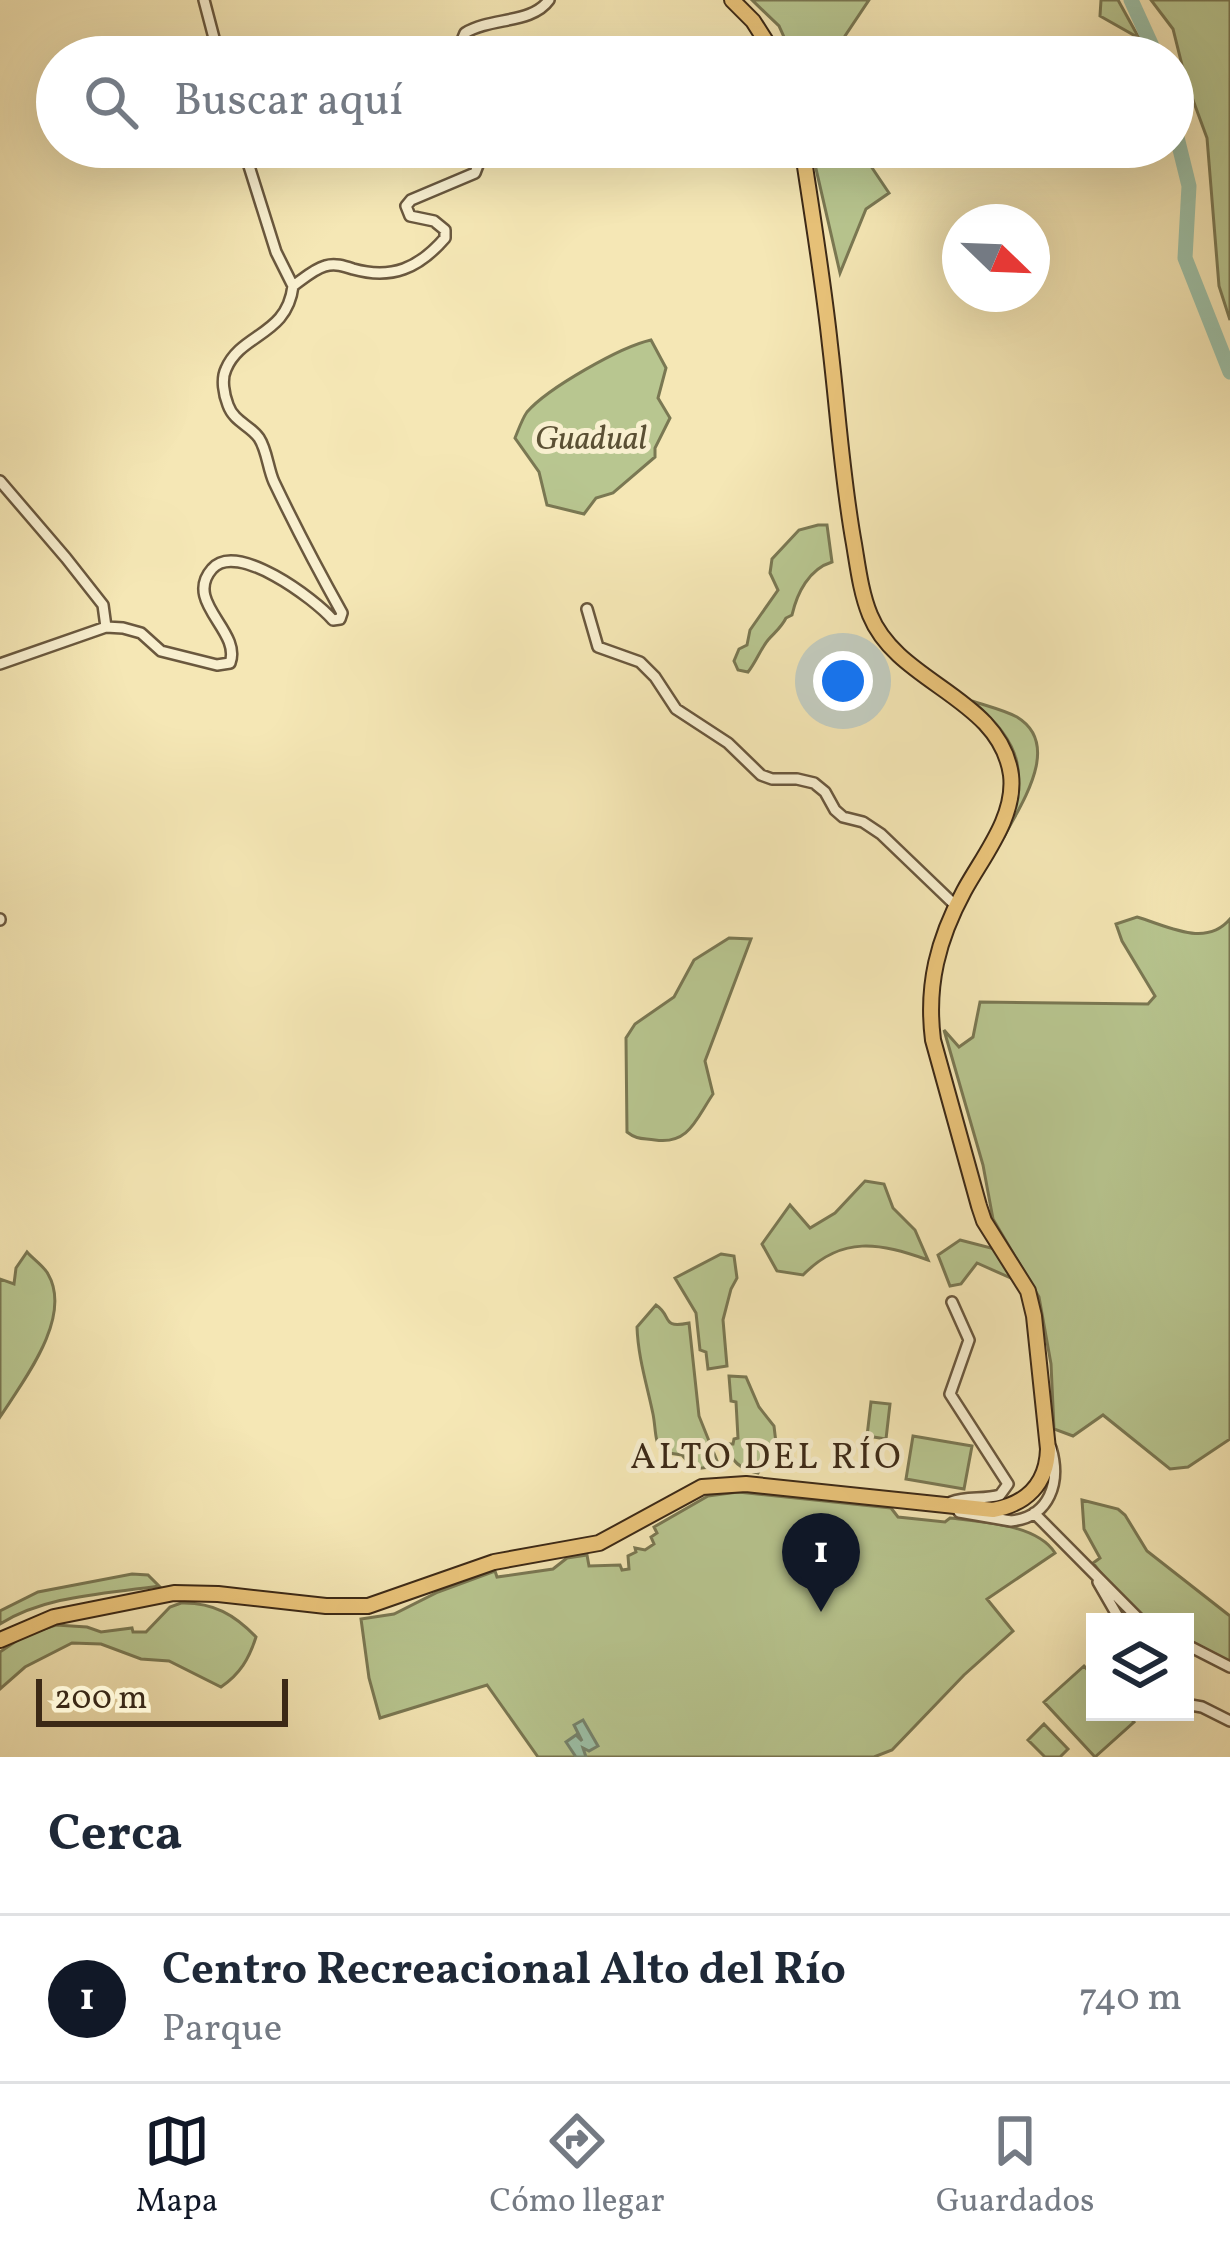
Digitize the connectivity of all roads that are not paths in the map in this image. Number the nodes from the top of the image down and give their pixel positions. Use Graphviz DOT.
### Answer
graph roads {
  1 [pos="203,0"];
  2 [pos="549,0"];
  3 [pos="732,0"];
  4 [pos="213,36"];
  5 [pos="464,36"];
  6 [pos="763,36"];
  7 [pos="250,168"];
  8 [pos="477,168"];
  9 [pos="805,168"];
  10 [pos="293,286"];
  11 [pos="0,481"];
  12 [pos="587,609"];
  13 [pos="106,627"];
  14 [pos="0,664"];
  15 [pos="956,906"];
  16 [pos="952,1303"];
  17 [pos="1047,1432"];
  18 [pos="877,1497"];
  19 [pos="943,1505"];
  20 [pos="1034,1513"];
  21 [pos="1096,1577"];
  22 [pos="1115,1613"];
  23 [pos="1133,1613"];
  24 [pos="1,1640"];
  25 [pos="1194,1649"];
  26 [pos="1230,1667"];
  27 [pos="1194,1706"];
  28 [pos="1230,1721"];
  1 -- 4 [label="street"];
  2 -- 5 [label="street"];
  3 -- 6 [label="main road"];
  7 -- 10 [label="street"];
  8 -- 10 [label="street"];
  9 -- 15 [label="main road"];
  10 -- 13 [label="street"];
  11 -- 13 [label="street"];
  12 -- 15 [label="street"];
  13 -- 14 [label="street"];
  15 -- 17 [label="main road"];
  16 -- 19 [label="street"];
  17 -- 19 [label="main road"];
  17 -- 20 [label="street"];
  18 -- 19 [label="main road"];
  18 -- 20 [label="street"];
  18 -- 24 [label="main road"];
  20 -- 21 [label="street"];
  21 -- 22 [label="street"];
  21 -- 23 [label="street"];
  25 -- 26 [label="street"];
  27 -- 28 [label="street"];
}
